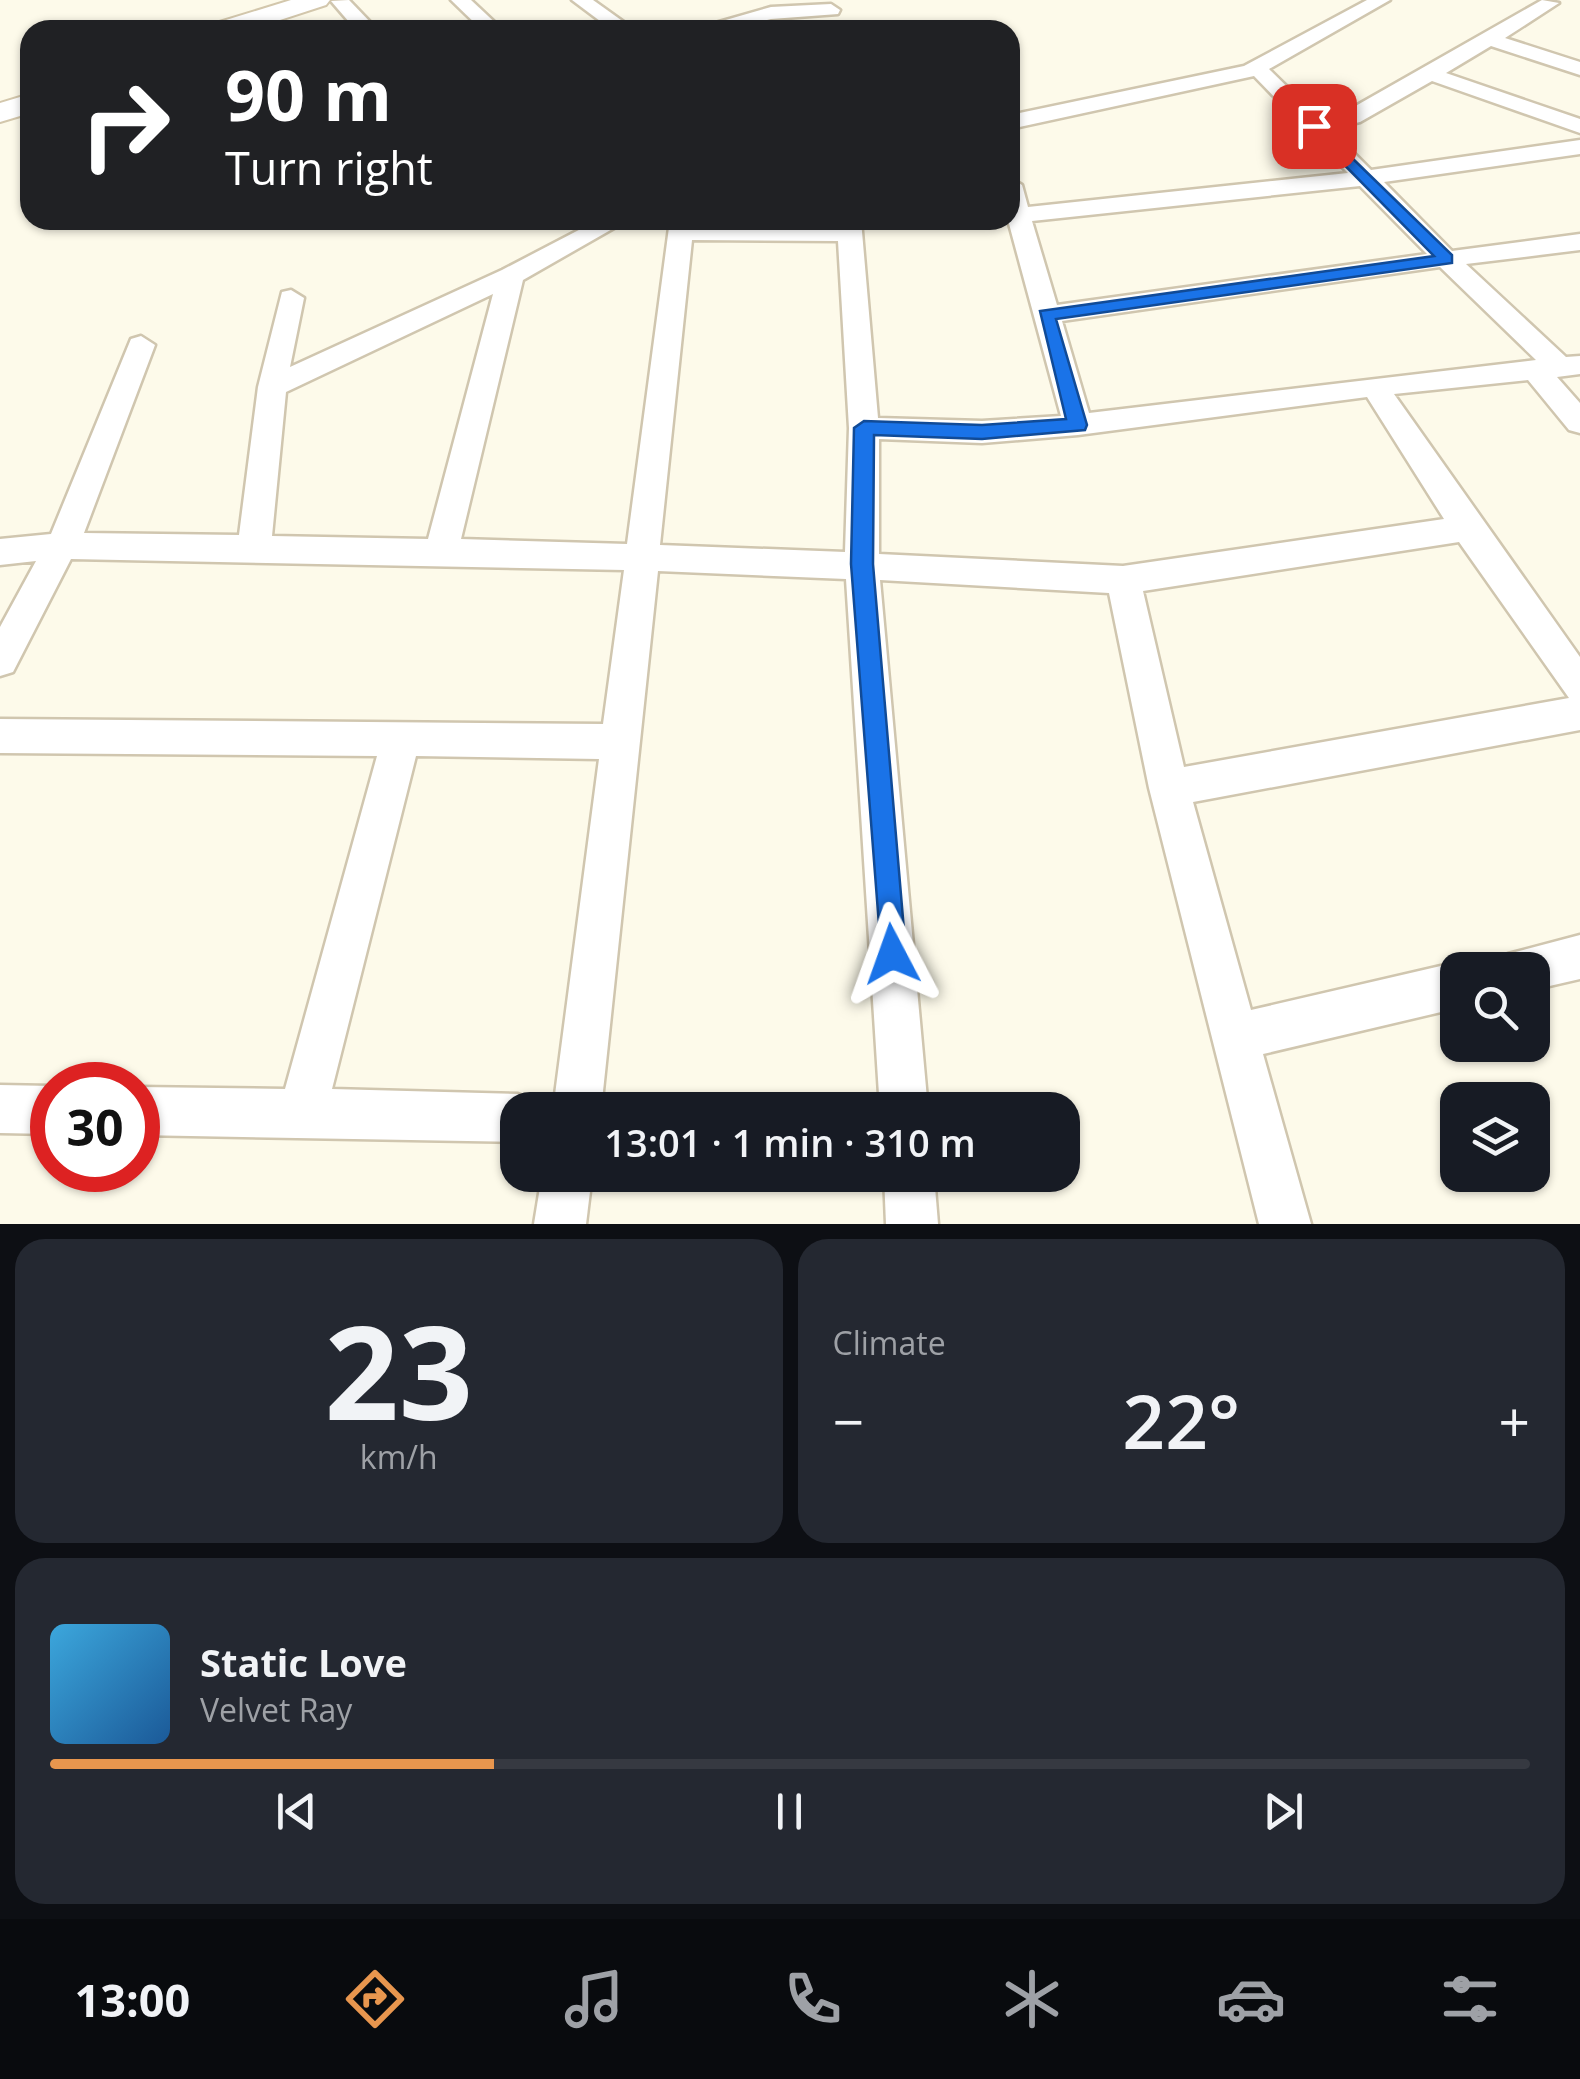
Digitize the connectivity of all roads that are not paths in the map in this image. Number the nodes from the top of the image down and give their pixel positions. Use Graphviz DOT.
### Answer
graph roads {
  1 [pos="316,0"];
  2 [pos="341,0"];
  3 [pos="460,0"];
  4 [pos="581,0"];
  5 [pos="1381,0"];
  6 [pos="1551,4"];
  7 [pos="831,13"];
  8 [pos="253,20"];
  9 [pos="281,20"];
  10 [pos="359,20"];
  11 [pos="482,20"];
  12 [pos="610,20"];
  13 [pos="743,20"];
  14 [pos="1488,39"];
  15 [pos="1257,68"];
  16 [pos="1580,68"];
  17 [pos="1430,74"];
  18 [pos="1020,121"];
  19 [pos="1314,126"];
  20 [pos="1580,126"];
  21 [pos="1580,147"];
  22 [pos="1366,178"];
  23 [pos="1020,215"];
  24 [pos="1020,222"];
  25 [pos="597,230"];
  26 [pos="681,230"];
  27 [pos="849,230"];
  28 [pos="1580,242"];
  29 [pos="1446,259"];
  30 [pos="511,276"];
  31 [pos="291,298"];
  32 [pos="1046,315"];
  33 [pos="141,346"];
  34 [pos="1559,368"];
  35 [pos="1374,386"];
  36 [pos="272,387"];
  37 [pos="1580,423"];
  38 [pos="1078,425"];
  39 [pos="864,428"];
  40 [pos="1466,528"];
  41 [pos="58,546"];
  42 [pos="254,548"];
  43 [pos="442,550"];
  44 [pos="0,552"];
  45 [pos="640,557"];
  46 [pos="862,564"];
  47 [pos="1123,580"];
  48 [pos="0,660"];
  49 [pos="1580,686"];
  50 [pos="1580,714"];
  51 [pos="0,736"];
  52 [pos="401,740"];
  53 [pos="619,742"];
  54 [pos="1170,788"];
  55 [pos="1580,957"];
  56 [pos="1550,964"];
  57 [pos="1440,990"];
  58 [pos="1236,1037"];
  59 [pos="579,1092"];
  60 [pos="903,1092"];
  61 [pos="0,1109"];
  62 [pos="30,1110"];
  63 [pos="160,1111"];
  64 [pos="302,1114"];
  65 [pos="500,1118"];
  66 [pos="565,1192"];
  67 [pos="910,1192"];
  68 [pos="560,1224"];
  69 [pos="912,1224"];
  70 [pos="1286,1224"];
  1 -- 8 [label="main road"];
  2 -- 9 [label="main road"];
  2 -- 10 [label="street"];
  3 -- 11 [label="street"];
  4 -- 12 [label="street"];
  5 -- 15 [label="street"];
  6 -- 14 [label="street"];
  7 -- 13 [label="street"];
  14 -- 16 [label="street"];
  14 -- 17 [label="street"];
  15 -- 18 [label="street"];
  15 -- 19 [label="street"];
  17 -- 19 [label="street"];
  17 -- 20 [label="street"];
  19 -- 22 [label="street"];
  21 -- 22 [label="street"];
  22 -- 23 [label="street"];
  22 -- 29 [label="street"];
  24 -- 32 [label="street"];
  25 -- 30 [label="street"];
  26 -- 45 [label="street"];
  27 -- 39 [label="street"];
  28 -- 29 [label="street"];
  29 -- 32 [label="street"];
  29 -- 34 [label="street"];
  30 -- 36 [label="street"];
  30 -- 43 [label="street"];
  31 -- 36 [label="street"];
  32 -- 38 [label="street"];
  33 -- 41 [label="street"];
  34 -- 35 [label="street"];
  34 -- 37 [label="street"];
  35 -- 38 [label="street"];
  35 -- 40 [label="street"];
  36 -- 42 [label="street"];
  38 -- 39 [label="street"];
  39 -- 46 [label="street"];
  40 -- 47 [label="street"];
  40 -- 49 [label="street"];
  41 -- 42 [label="street"];
  41 -- 44 [label="street"];
  41 -- 48 [label="street"];
  42 -- 43 [label="street"];
  43 -- 45 [label="street"];
  45 -- 46 [label="street"];
  45 -- 53 [label="street"];
  46 -- 47 [label="street"];
  46 -- 60 [label="street"];
  47 -- 54 [label="street"];
  50 -- 54 [label="street"];
  51 -- 52 [label="street"];
  52 -- 53 [label="street"];
  52 -- 64 [label="street"];
  53 -- 59 [label="street"];
  54 -- 58 [label="street"];
  55 -- 56 [label="street"];
  57 -- 58 [label="street"];
  58 -- 70 [label="street"];
  61 -- 62 [label="street"];
  63 -- 64 [label="street"];
  64 -- 65 [label="street"];
  66 -- 68 [label="street"];
  67 -- 69 [label="street"];
}
